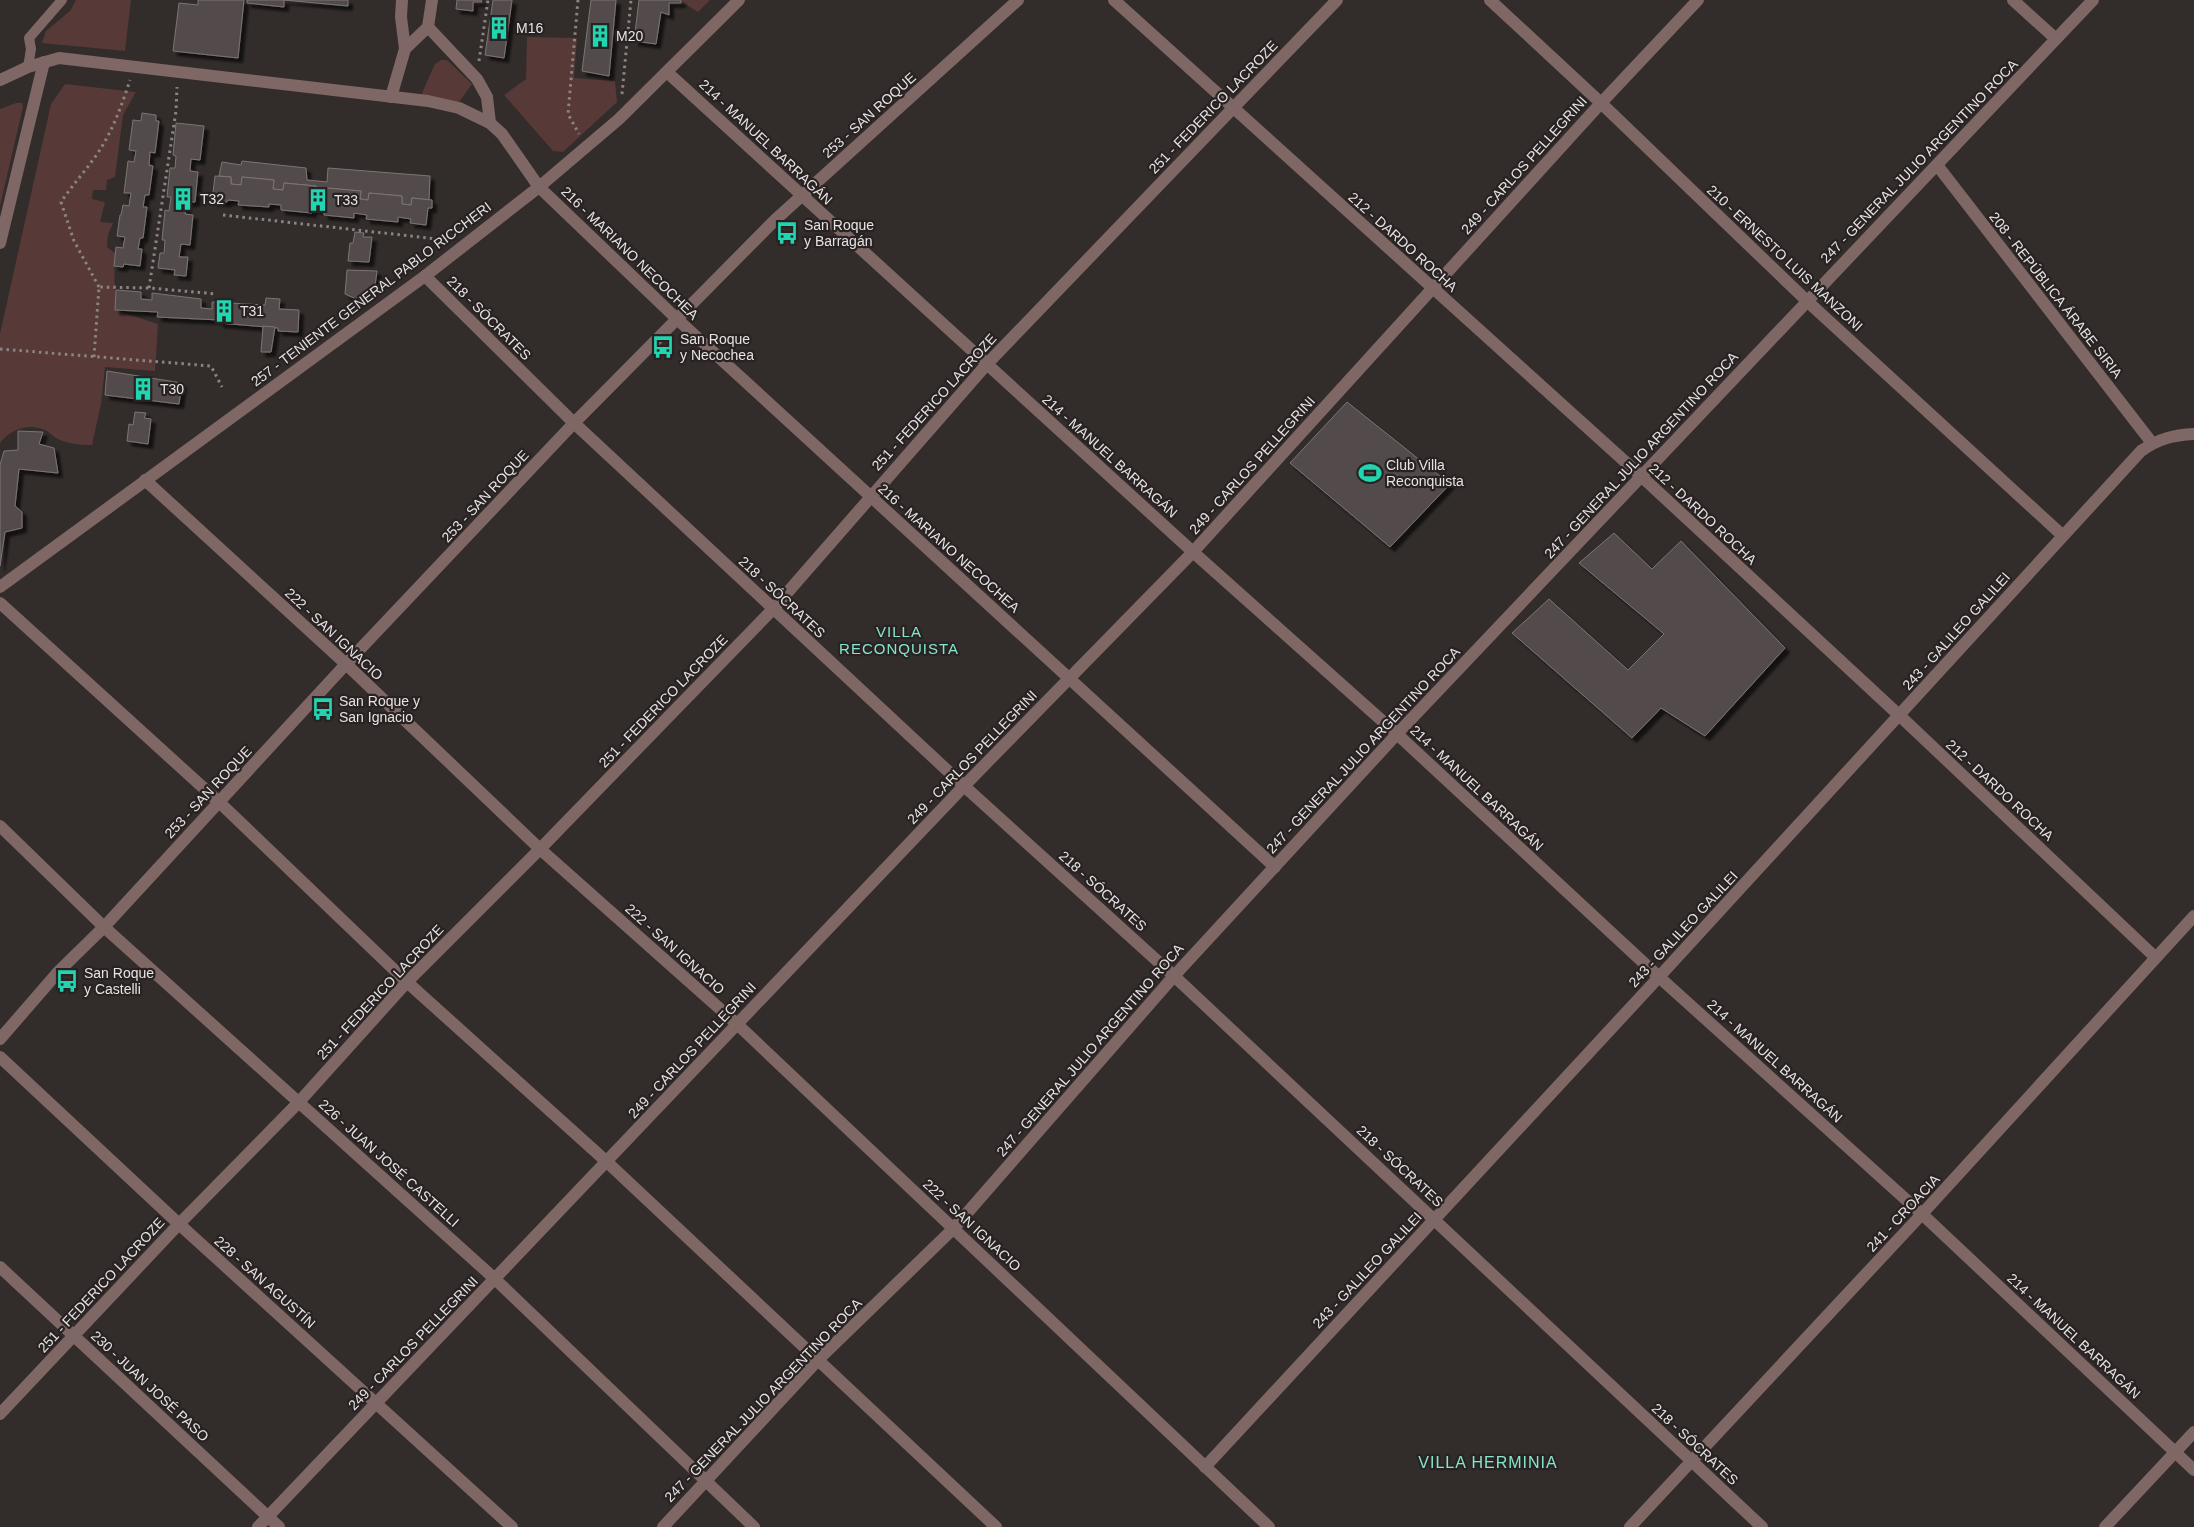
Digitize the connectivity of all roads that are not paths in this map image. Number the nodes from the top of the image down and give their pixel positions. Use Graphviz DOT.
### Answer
graph roads {
  1 [pos="62,0"];
  2 [pos="402,0"];
  3 [pos="432,0"];
  4 [pos="739,0"];
  5 [pos="1018,0"];
  6 [pos="1114,0"];
  7 [pos="1337,0"];
  8 [pos="1490,0"];
  9 [pos="1698,0"];
  10 [pos="2013,0"];
  11 [pos="2093,0"];
  12 [pos="428,27"];
  13 [pos="2056,39"];
  14 [pos="405,49"];
  15 [pos="44,62"];
  16 [pos="28,67"];
  17 [pos="668,72"];
  18 [pos="2,77"];
  19 [pos="391,97"];
  20 [pos="1601,103"];
  21 [pos="1233,107"];
  22 [pos="490,123"];
  23 [pos="1937,165"];
  24 [pos="540,187"];
  25 [pos="802,196"];
  26 [pos="0,243"];
  27 [pos="425,276"];
  28 [pos="1432,289"];
  29 [pos="1807,301"];
  30 [pos="677,319"];
  31 [pos="987,364"];
  32 [pos="574,423"];
  33 [pos="2194,434"];
  34 [pos="2152,443"];
  35 [pos="1641,476"];
  36 [pos="145,480"];
  37 [pos="870,497"];
  38 [pos="2062,534"];
  39 [pos="1193,552"];
  40 [pos="0,587"];
  41 [pos="0,603"];
  42 [pos="773,609"];
  43 [pos="346,664"];
  44 [pos="1070,678"];
  45 [pos="1900,716"];
  46 [pos="1398,734"];
  47 [pos="964,786"];
  48 [pos="219,802"];
  49 [pos="0,826"];
  50 [pos="540,849"];
  51 [pos="1275,867"];
  52 [pos="2194,916"];
  53 [pos="104,927"];
  54 [pos="2155,957"];
  55 [pos="1174,976"];
  56 [pos="1659,977"];
  57 [pos="407,982"];
  58 [pos="737,1024"];
  59 [pos="0,1039"];
  60 [pos="0,1057"];
  61 [pos="299,1102"];
  62 [pos="607,1162"];
  63 [pos="1922,1214"];
  64 [pos="1434,1219"];
  65 [pos="179,1224"];
  66 [pos="954,1228"];
  67 [pos="0,1267"];
  68 [pos="495,1279"];
  69 [pos="74,1336"];
  70 [pos="820,1359"];
  71 [pos="376,1403"];
  72 [pos="0,1414"];
  73 [pos="2194,1432"];
  74 [pos="2175,1452"];
  75 [pos="1691,1461"];
  76 [pos="1205,1467"];
  77 [pos="2194,1470"];
  78 [pos="705,1481"];
  79 [pos="268,1517"];
  80 [pos="258,1527"];
  81 [pos="279,1527"];
  82 [pos="512,1527"];
  83 [pos="663,1527"];
  84 [pos="754,1527"];
  85 [pos="996,1527"];
  86 [pos="1269,1527"];
  87 [pos="1630,1527"];
  88 [pos="1762,1527"];
  89 [pos="2105,1527"];
  1 -- 16 [label="lane"];
  2 -- 14 [label="street"];
  3 -- 12 [label="street"];
  4 -- 17 [label="street, 257 - TENIENTE GENERAL PABLO RICCHERI"];
  5 -- 25 [label="street, 253 - SAN ROQUE"];
  6 -- 21 [label="street, 212 - DARDO ROCHA"];
  7 -- 21 [label="street, 251 - FEDERICO LACROZE"];
  8 -- 20 [label="street, 210 - ERNESTO LUIS MANZONI"];
  9 -- 20 [label="street, 249 - CARLOS PELLEGRINI"];
  10 -- 13 [label="street"];
  11 -- 13 [label="street, 247 - GENERAL JULIO ARGENTINO ROCA"];
  12 -- 14 [label="street"];
  12 -- 22 [label="street"];
  13 -- 23 [label="street, 247 - GENERAL JULIO ARGENTINO ROCA"];
  14 -- 19 [label="street"];
  15 -- 16 [label="street"];
  15 -- 19 [label="street"];
  15 -- 26 [label="street"];
  16 -- 18 [label="street"];
  17 -- 24 [label="street, 257 - TENIENTE GENERAL PABLO RICCHERI"];
  17 -- 25 [label="street, 214 - MANUEL BARRAGÁN"];
  19 -- 22 [label="street"];
  20 -- 28 [label="street, 249 - CARLOS PELLEGRINI"];
  20 -- 29 [label="street, 210 - ERNESTO LUIS MANZONI"];
  21 -- 28 [label="street, 212 - DARDO ROCHA"];
  21 -- 31 [label="street, 251 - FEDERICO LACROZE"];
  22 -- 24 [label="street, 216 - MARIANO NECOCHEA"];
  23 -- 29 [label="street, 247 - GENERAL JULIO ARGENTINO ROCA"];
  23 -- 34 [label="street, 208 - REPÚBLICA ÁRABE SIRIA"];
  24 -- 27 [label="street, 257 - TENIENTE GENERAL PABLO RICCHERI"];
  24 -- 30 [label="street, 216 - MARIANO NECOCHEA"];
  25 -- 30 [label="street, 253 - SAN ROQUE"];
  25 -- 31 [label="street, 214 - MANUEL BARRAGÁN"];
  27 -- 32 [label="street, 218 - SÓCRATES"];
  27 -- 36 [label="street, 257 - TENIENTE GENERAL PABLO RICCHERI"];
  28 -- 35 [label="street, 212 - DARDO ROCHA"];
  28 -- 39 [label="street, 249 - CARLOS PELLEGRINI"];
  29 -- 35 [label="street, 247 - GENERAL JULIO ARGENTINO ROCA"];
  29 -- 38 [label="street, 210 - ERNESTO LUIS MANZONI"];
  30 -- 32 [label="street, 253 - SAN ROQUE"];
  30 -- 37 [label="street, 216 - MARIANO NECOCHEA"];
  31 -- 37 [label="street, 251 - FEDERICO LACROZE"];
  31 -- 39 [label="street, 214 - MANUEL BARRAGÁN"];
  32 -- 42 [label="street, 218 - SÓCRATES"];
  32 -- 43 [label="street, 253 - SAN ROQUE"];
  33 -- 34 [label="street, 243 - GALILEO GALILEI"];
  34 -- 38 [label="street, 243 - GALILEO GALILEI"];
  35 -- 45 [label="street, 212 - DARDO ROCHA"];
  35 -- 46 [label="street, 247 - GENERAL JULIO ARGENTINO ROCA"];
  36 -- 40 [label="street, 257 - TENIENTE GENERAL PABLO RICCHERI"];
  36 -- 43 [label="street, 222 - SAN IGNACIO"];
  37 -- 42 [label="street, 251 - FEDERICO LACROZE"];
  37 -- 44 [label="street, 216 - MARIANO NECOCHEA"];
  38 -- 45 [label="street, 243 - GALILEO GALILEI"];
  39 -- 44 [label="street, 249 - CARLOS PELLEGRINI"];
  39 -- 46 [label="street, 214 - MANUEL BARRAGÁN"];
  41 -- 48 [label="street"];
  42 -- 47 [label="street, 218 - SÓCRATES"];
  42 -- 50 [label="street, 251 - FEDERICO LACROZE"];
  43 -- 48 [label="street, 253 - SAN ROQUE"];
  43 -- 50 [label="street, 222 - SAN IGNACIO"];
  44 -- 47 [label="street, 249 - CARLOS PELLEGRINI"];
  44 -- 51 [label="street, 216 - MARIANO NECOCHEA"];
  45 -- 54 [label="street, 212 - DARDO ROCHA"];
  45 -- 56 [label="street, 243 - GALILEO GALILEI"];
  46 -- 51 [label="street, 247 - GENERAL JULIO ARGENTINO ROCA"];
  46 -- 56 [label="street, 214 - MANUEL BARRAGÁN"];
  47 -- 55 [label="street, 218 - SÓCRATES"];
  47 -- 58 [label="street, 249 - CARLOS PELLEGRINI"];
  48 -- 53 [label="street, 253 - SAN ROQUE"];
  48 -- 57 [label="street"];
  49 -- 53 [label="street, 226 - JUAN JOSÉ CASTELLI"];
  50 -- 57 [label="street, 251 - FEDERICO LACROZE"];
  50 -- 58 [label="street, 222 - SAN IGNACIO"];
  51 -- 55 [label="street, 247 - GENERAL JULIO ARGENTINO ROCA"];
  52 -- 54 [label="street, 241 - CROACIA"];
  53 -- 59 [label="street, 253 - SAN ROQUE"];
  53 -- 61 [label="street, 226 - JUAN JOSÉ CASTELLI"];
  54 -- 63 [label="street, 241 - CROACIA"];
  55 -- 64 [label="street, 218 - SÓCRATES"];
  55 -- 66 [label="street, 247 - GENERAL JULIO ARGENTINO ROCA"];
  56 -- 63 [label="street, 214 - MANUEL BARRAGÁN"];
  56 -- 64 [label="street, 243 - GALILEO GALILEI"];
  57 -- 61 [label="street, 251 - FEDERICO LACROZE"];
  57 -- 62 [label="street"];
  58 -- 62 [label="street, 249 - CARLOS PELLEGRINI"];
  58 -- 66 [label="street, 222 - SAN IGNACIO"];
  60 -- 65 [label="street, 228 - SAN AGUSTÍN"];
  61 -- 65 [label="street, 251 - FEDERICO LACROZE"];
  61 -- 68 [label="street, 226 - JUAN JOSÉ CASTELLI"];
  62 -- 68 [label="street, 249 - CARLOS PELLEGRINI"];
  62 -- 70 [label="street"];
  63 -- 74 [label="street, 214 - MANUEL BARRAGÁN"];
  63 -- 75 [label="street, 241 - CROACIA"];
  64 -- 75 [label="street, 218 - SÓCRATES"];
  64 -- 76 [label="street, 243 - GALILEO GALILEI"];
  65 -- 69 [label="street, 251 - FEDERICO LACROZE"];
  65 -- 71 [label="street, 228 - SAN AGUSTÍN"];
  66 -- 70 [label="street, 247 - GENERAL JULIO ARGENTINO ROCA"];
  66 -- 76 [label="street, 222 - SAN IGNACIO"];
  67 -- 69 [label="street, 230 - JUAN JOSÉ PASO"];
  68 -- 71 [label="street, 249 - CARLOS PELLEGRINI"];
  68 -- 78 [label="street, 226 - JUAN JOSÉ CASTELLI"];
  69 -- 72 [label="street, 251 - FEDERICO LACROZE"];
  69 -- 79 [label="street, 230 - JUAN JOSÉ PASO"];
  70 -- 78 [label="street, 247 - GENERAL JULIO ARGENTINO ROCA"];
  70 -- 85 [label="street"];
  71 -- 79 [label="street, 249 - CARLOS PELLEGRINI"];
  71 -- 82 [label="street, 228 - SAN AGUSTÍN"];
  73 -- 74 [label="street"];
  74 -- 77 [label="street, 214 - MANUEL BARRAGÁN"];
  74 -- 89 [label="street"];
  75 -- 87 [label="street, 241 - CROACIA"];
  75 -- 88 [label="street, 218 - SÓCRATES"];
  76 -- 86 [label="street, 222 - SAN IGNACIO"];
  78 -- 83 [label="street, 247 - GENERAL JULIO ARGENTINO ROCA"];
  78 -- 84 [label="street, 226 - JUAN JOSÉ CASTELLI"];
  79 -- 80 [label="street, 249 - CARLOS PELLEGRINI"];
  79 -- 81 [label="street, 230 - JUAN JOSÉ PASO"];
}
